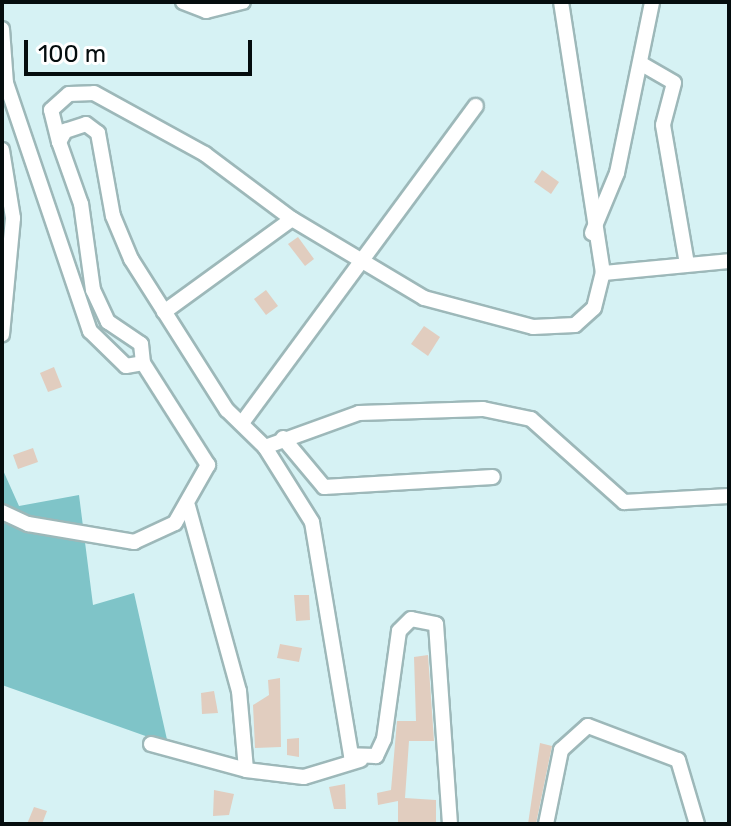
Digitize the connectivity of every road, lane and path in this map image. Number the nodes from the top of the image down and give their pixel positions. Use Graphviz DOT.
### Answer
graph roads {
  1 [pos="183,2"];
  2 [pos="243,2"];
  3 [pos="561,2"];
  4 [pos="652,2"];
  5 [pos="2,29"];
  6 [pos="640,63"];
  7 [pos="476,106"];
  8 [pos="59,142"];
  9 [pos="2,150"];
  10 [pos="292,219"];
  11 [pos="592,233"];
  12 [pos="361,259"];
  13 [pos="729,261"];
  14 [pos="687,264"];
  15 [pos="603,273"];
  16 [pos="164,312"];
  17 [pos="2,334"];
  18 [pos="143,363"];
  19 [pos="242,423"];
  20 [pos="283,438"];
  21 [pos="265,447"];
  22 [pos="493,477"];
  23 [pos="729,496"];
  24 [pos="188,506"];
  25 [pos="2,512"];
  26 [pos="151,744"];
  27 [pos="360,760"];
  28 [pos="246,770"];
  29 [pos="450,824"];
  30 [pos="546,824"];
  31 [pos="697,824"];
  1 -- 2 [label="street"];
  3 -- 11 [label="street"];
  4 -- 6 [label="street"];
  5 -- 18 [label="street"];
  6 -- 11 [label="street"];
  6 -- 14 [label="street"];
  7 -- 12 [label="street"];
  8 -- 10 [label="street"];
  8 -- 16 [label="street"];
  8 -- 18 [label="street"];
  9 -- 17 [label="street"];
  10 -- 12 [label="street"];
  10 -- 16 [label="street"];
  11 -- 15 [label="street"];
  12 -- 15 [label="street"];
  12 -- 19 [label="street"];
  13 -- 14 [label="street"];
  14 -- 15 [label="street"];
  16 -- 19 [label="street"];
  18 -- 24 [label="street"];
  19 -- 21 [label="street"];
  20 -- 21 [label="street"];
  20 -- 22 [label="street"];
  20 -- 23 [label="street"];
  21 -- 27 [label="street"];
  24 -- 25 [label="street"];
  24 -- 28 [label="street"];
  26 -- 28 [label="street"];
  27 -- 28 [label="street"];
  27 -- 29 [label="street"];
  30 -- 31 [label="street"];
}
